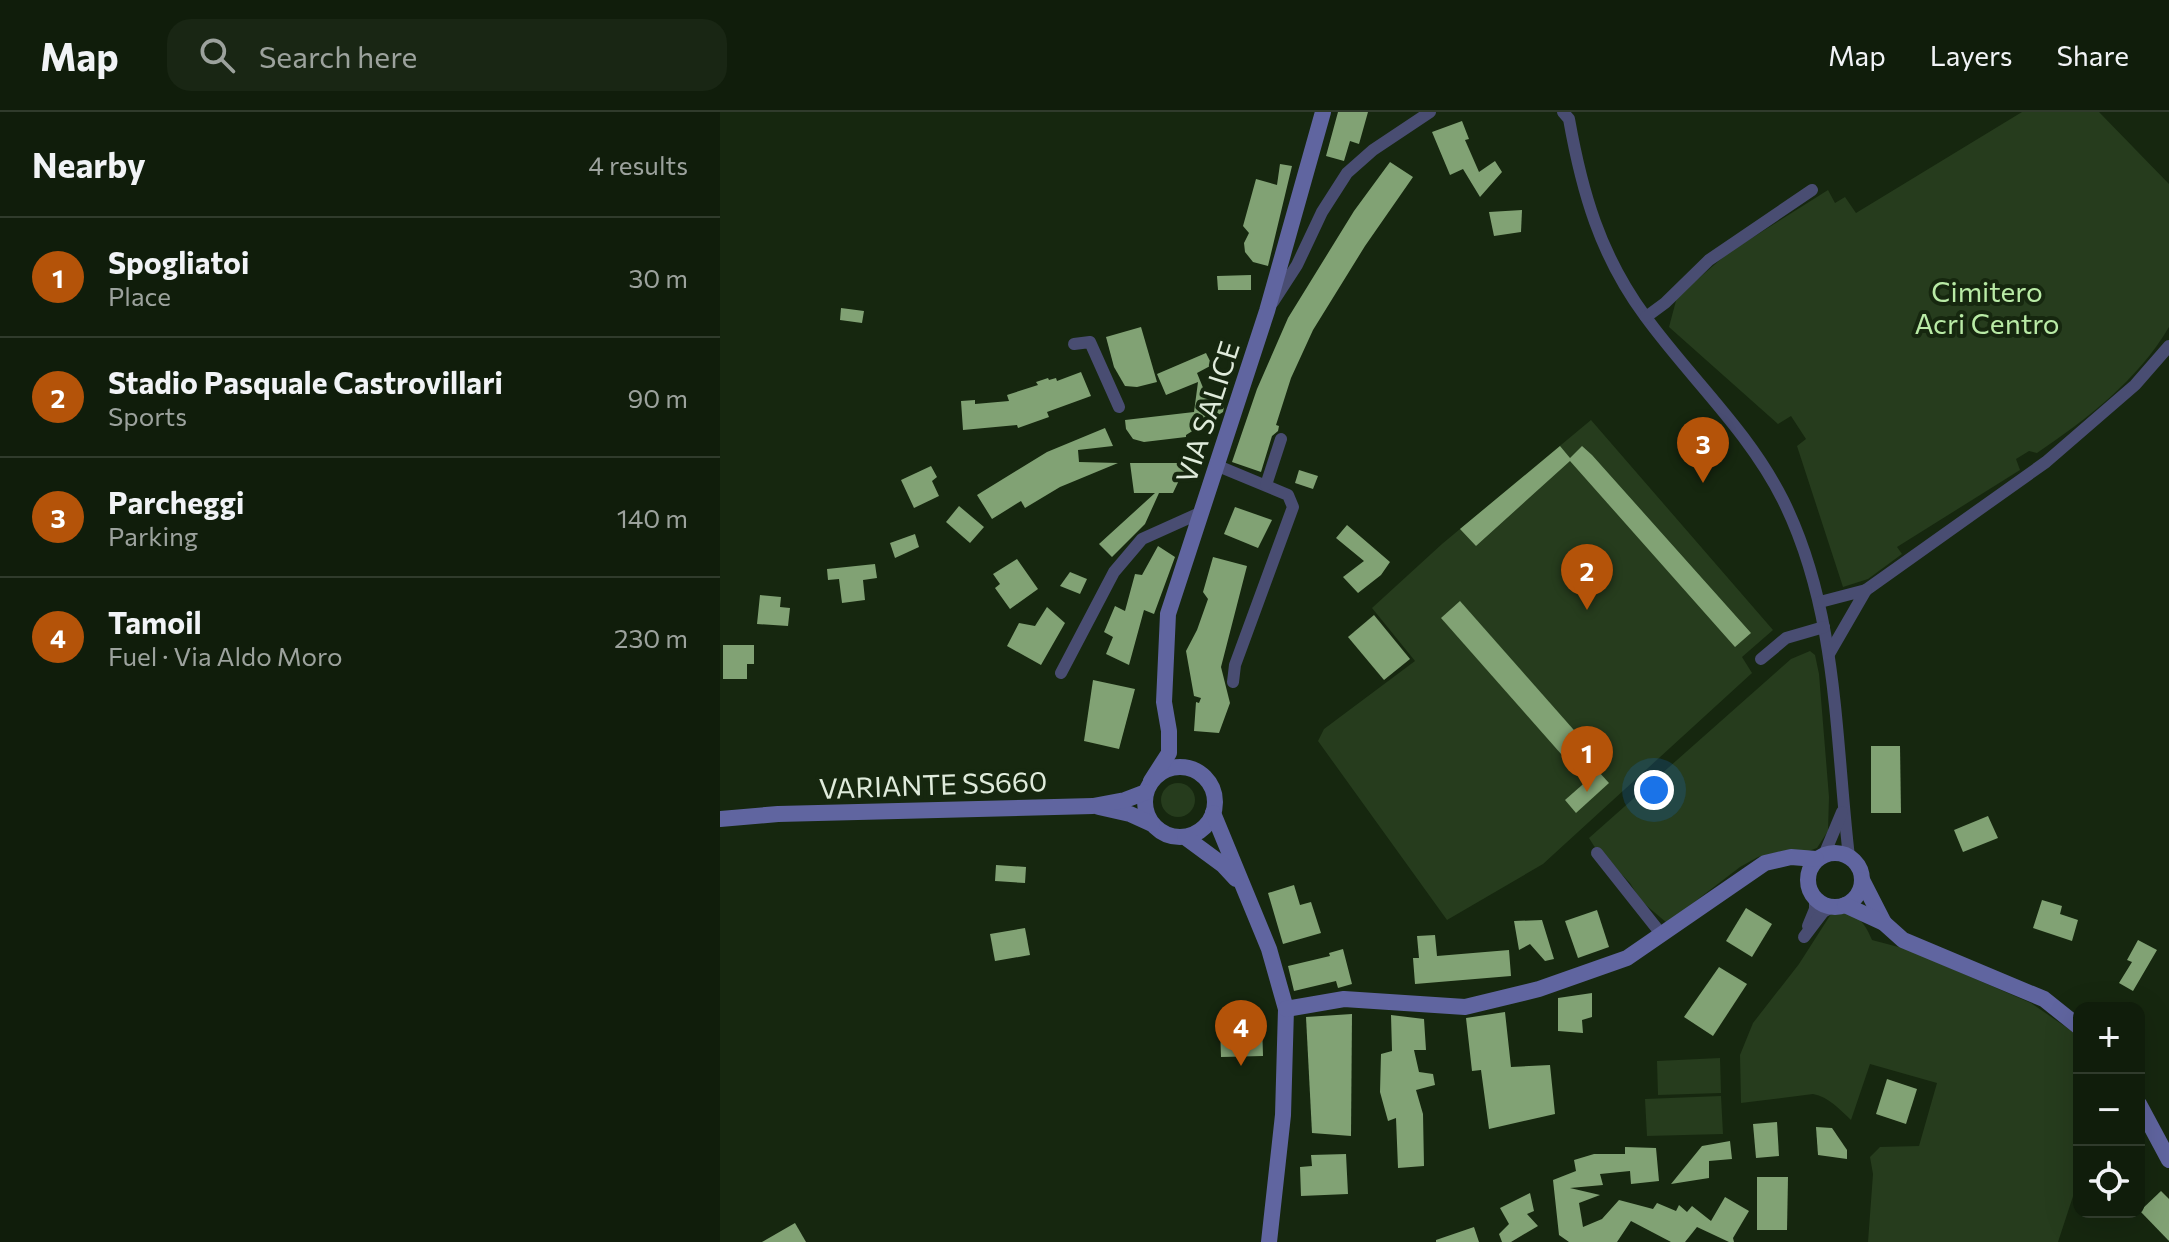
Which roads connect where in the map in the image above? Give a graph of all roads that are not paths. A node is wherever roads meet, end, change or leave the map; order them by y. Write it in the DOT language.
graph roads {
  1 [pos="1323,112"];
  2 [pos="1430,112"];
  3 [pos="1563,112"];
  4 [pos="1812,190"];
  5 [pos="1267,311"];
  6 [pos="1646,317"];
  7 [pos="1074,344"];
  8 [pos="2169,346"];
  9 [pos="1119,407"];
  10 [pos="1281,439"];
  11 [pos="1218,466"];
  12 [pos="1266,485"];
  13 [pos="1202,512"];
  14 [pos="1866,590"];
  15 [pos="1820,602"];
  16 [pos="1824,627"];
  17 [pos="1829,654"];
  18 [pos="1761,659"];
  19 [pos="1061,673"];
  20 [pos="1233,682"];
  21 [pos="1169,731"];
  22 [pos="1188,768"];
  23 [pos="1148,787"];
  24 [pos="1093,806"];
  25 [pos="1843,809"];
  26 [pos="1213,813"];
  27 [pos="720,819"];
  28 [pos="1152,824"];
  29 [pos="1185,837"];
  30 [pos="1597,853"];
  31 [pos="1849,857"];
  32 [pos="1816,863"];
  33 [pos="1862,880"];
  34 [pos="1245,889"];
  35 [pos="1815,898"];
  36 [pos="1838,906"];
  37 [pos="1884,923"];
  38 [pos="1662,935"];
  39 [pos="1286,1009"];
  40 [pos="2073,1022"];
  41 [pos="2145,1115"];
  42 [pos="2169,1160"];
  43 [pos="1269,1242"];
  1 -- 5 [label="main road, VIA SALICE"];
  2 -- 5 [label="street"];
  3 -- 6 [label="street"];
  4 -- 6 [label="street"];
  5 -- 11 [label="main road, VIA SALICE"];
  6 -- 15 [label="street"];
  7 -- 9 [label="street"];
  8 -- 14 [label="street"];
  10 -- 12 [label="street"];
  11 -- 12 [label="street"];
  11 -- 13 [label="main road, VIA SALICE"];
  12 -- 20 [label="street"];
  13 -- 19 [label="street"];
  13 -- 21 [label="main road, VIA SALICE"];
  14 -- 15 [label="street"];
  14 -- 17 [label="street"];
  15 -- 16 [label="street"];
  16 -- 17 [label="street"];
  16 -- 18 [label="street"];
  17 -- 25 [label="street"];
  21 -- 22 [label="main road"];
  21 -- 23 [label="main road"];
  22 -- 23 [label="main road"];
  22 -- 26 [label="main road"];
  23 -- 24 [label="main road, VARIANTE SS660"];
  23 -- 28 [label="main road"];
  24 -- 27 [label="main road, VARIANTE SS660"];
  24 -- 28 [label="main road"];
  25 -- 31 [label="street"];
  25 -- 32 [label="street"];
  26 -- 29 [label="main road"];
  26 -- 34 [label="main road"];
  28 -- 29 [label="main road"];
  29 -- 34 [label="main road"];
  30 -- 38 [label="street"];
  31 -- 32 [label="main road"];
  31 -- 33 [label="main road"];
  32 -- 35 [label="main road"];
  32 -- 38 [label="main road"];
  33 -- 36 [label="main road"];
  33 -- 37 [label="main road"];
  34 -- 39 [label="main road"];
  35 -- 36 [label="main road"];
  35 -- 36 [label="street"];
  36 -- 37 [label="main road"];
  37 -- 40 [label="main road"];
  38 -- 39 [label="main road"];
  39 -- 43 [label="main road"];
  41 -- 42 [label="main road"];
}
